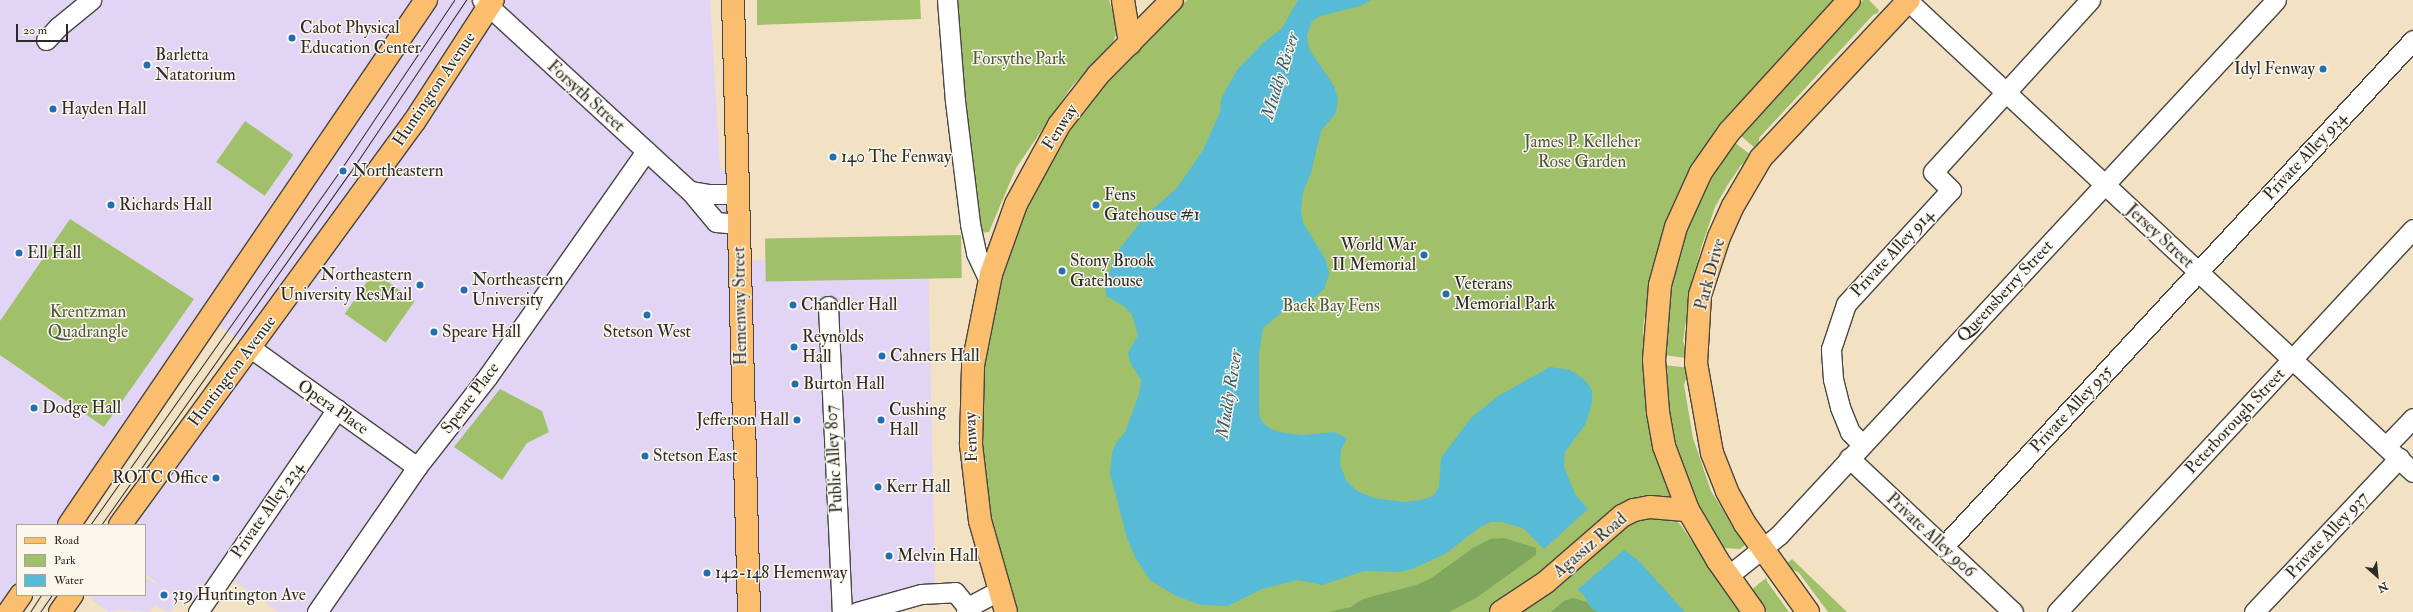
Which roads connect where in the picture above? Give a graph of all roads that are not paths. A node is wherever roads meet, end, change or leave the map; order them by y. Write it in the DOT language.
graph roads {
  1 [pos="91,0"];
  2 [pos="426,0"];
  3 [pos="733,0"];
  4 [pos="947,0"];
  5 [pos="1123,0"];
  6 [pos="1172,0"];
  7 [pos="1849,0"];
  8 [pos="1908,0"];
  9 [pos="2090,0"];
  10 [pos="2276,0"];
  11 [pos="488,2"];
  12 [pos="46,40"];
  13 [pos="2413,40"];
  14 [pos="1130,43"];
  15 [pos="2006,93"];
  16 [pos="646,151"];
  17 [pos="2104,184"];
  18 [pos="690,191"];
  19 [pos="738,194"];
  20 [pos="738,224"];
  21 [pos="2413,229"];
  22 [pos="2198,272"];
  23 [pos="989,281"];
  24 [pos="828,306"];
  25 [pos="248,346"];
  26 [pos="2291,360"];
  27 [pos="337,409"];
  28 [pos="2413,418"];
  29 [pos="1862,444"];
  30 [pos="2393,452"];
  31 [pos="1849,458"];
  32 [pos="417,467"];
  33 [pos="2413,472"];
  34 [pos="1688,510"];
  35 [pos="70,524"];
  36 [pos="121,524"];
  37 [pos="1944,546"];
  38 [pos="1762,550"];
  39 [pos="1728,576"];
  40 [pos="998,591"];
  41 [pos="20,596"];
  42 [pos="71,596"];
  43 [pos="967,610"];
  44 [pos="9,612"];
  45 [pos="60,612"];
  46 [pos="198,612"];
  47 [pos="317,612"];
  48 [pos="748,612"];
  49 [pos="842,612"];
  50 [pos="857,612"];
  51 [pos="1006,612"];
  52 [pos="1501,612"];
  53 [pos="1754,612"];
  54 [pos="1808,612"];
  55 [pos="2013,612"];
  56 [pos="2057,612"];
  57 [pos="2254,612"];
  1 -- 12 [label="street"];
  2 -- 35 [label="main road"];
  3 -- 19 [label="main road, Hemenway Street"];
  4 -- 23 [label="street"];
  5 -- 14 [label="main road"];
  6 -- 14 [label="main road, Fenway"];
  7 -- 34 [label="main road"];
  8 -- 15 [label="street, Jersey Street"];
  8 -- 38 [label="main road, Park Drive"];
  9 -- 15 [label="street"];
  10 -- 17 [label="street, Queensberry Street"];
  11 -- 16 [label="street, Forsyth Street"];
  11 -- 25 [label="main road, Huntington Avenue"];
  13 -- 22 [label="street, Private Alley 934"];
  14 -- 23 [label="main road, Fenway"];
  15 -- 17 [label="street, Jersey Street"];
  15 -- 29 [label="street, Private Alley 914"];
  16 -- 18 [label="street, Forsyth Street"];
  16 -- 32 [label="street, Speare Place"];
  17 -- 22 [label="street, Jersey Street"];
  17 -- 29 [label="street, Queensberry Street"];
  18 -- 19 [label="street"];
  18 -- 20 [label="street, Forsyth Street"];
  19 -- 20 [label="main road, Hemenway Street"];
  20 -- 48 [label="main road, Hemenway Street"];
  21 -- 26 [label="street, Peterborough Street"];
  22 -- 26 [label="street, Jersey Street"];
  22 -- 37 [label="street, Private Alley 935"];
  23 -- 40 [label="main road, Fenway"];
  24 -- 49 [label="street, Public Alley 807"];
  25 -- 27 [label="street, Opera Place"];
  25 -- 36 [label="main road, Huntington Avenue"];
  26 -- 30 [label="street, Jersey Street"];
  26 -- 56 [label="street, Peterborough Street"];
  27 -- 32 [label="street, Opera Place"];
  27 -- 46 [label="street, Private Alley 234"];
  28 -- 30 [label="street, Private Alley 937"];
  29 -- 31 [label="street, Queensberry Street"];
  30 -- 33 [label="street, Jersey Street"];
  30 -- 57 [label="street, Private Alley 937"];
  31 -- 37 [label="street, Private Alley 906"];
  31 -- 38 [label="street, Queensberry Street"];
  32 -- 47 [label="street, Speare Place"];
  34 -- 39 [label="main road"];
  34 -- 52 [label="main road, Agassiz Road"];
  37 -- 55 [label="street, Private Alley 906"];
  38 -- 39 [label="street, Queensberry Street"];
  38 -- 54 [label="main road, Park Drive"];
  39 -- 53 [label="main road"];
  40 -- 43 [label="street"];
  40 -- 51 [label="main road, Fenway"];
  41 -- 44 [label="main road"];
  42 -- 45 [label="main road"];
  43 -- 50 [label="street"];
}
